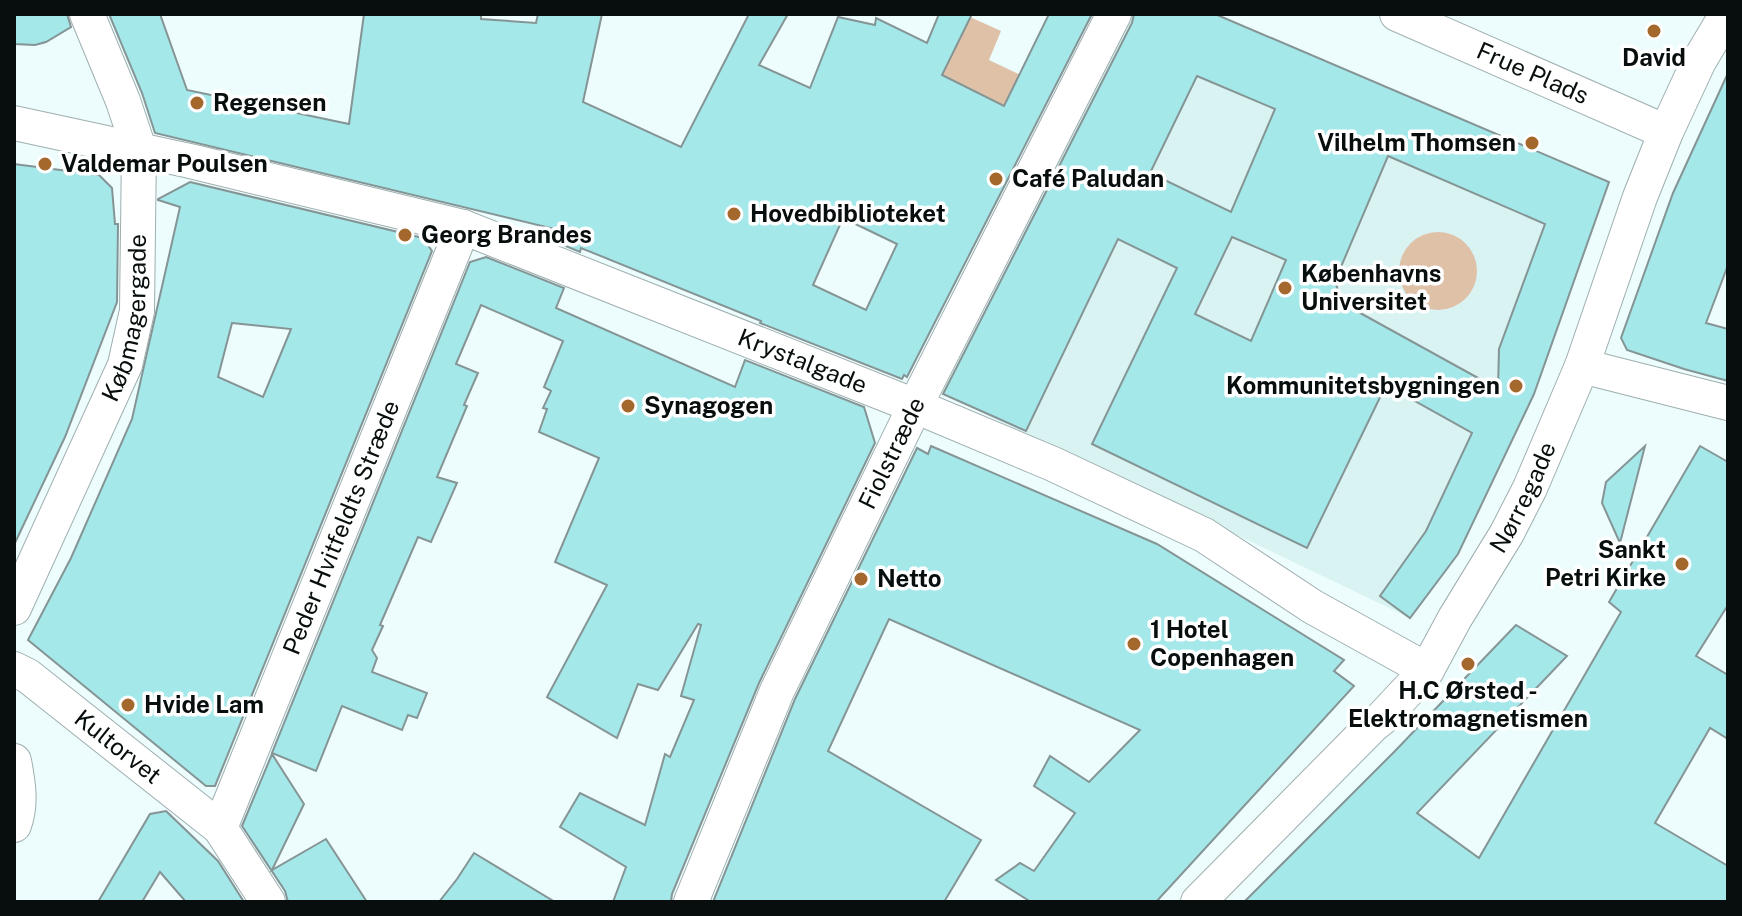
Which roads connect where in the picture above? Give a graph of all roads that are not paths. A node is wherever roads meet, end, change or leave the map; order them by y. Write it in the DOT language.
graph roads {
  1 [pos="87,14"];
  2 [pos="1114,14"];
  3 [pos="1397,14"];
  4 [pos="1727,14"];
  5 [pos="1718,48"];
  6 [pos="14,123"];
  7 [pos="1666,132"];
  8 [pos="139,149"];
  9 [pos="463,227"];
  10 [pos="1582,366"];
  11 [pos="1728,403"];
  12 [pos="915,406"];
  13 [pos="14,608"];
  14 [pos="14,669"];
  15 [pos="1427,670"];
  16 [pos="14,761"];
  17 [pos="14,825"];
  18 [pos="220,828"];
  19 [pos="268,902"];
  20 [pos="691,902"];
  21 [pos="1198,902"];
  1 -- 8 [label="street, Købmagergade"];
  2 -- 12 [label="street, Fiolstræde"];
  3 -- 7 [label="street, Frue Plads"];
  4 -- 5 [label="street, Nørregade"];
  5 -- 7 [label="street, Nørregade"];
  6 -- 8 [label="street, Krystalgade"];
  7 -- 10 [label="street, Nørregade"];
  8 -- 9 [label="street, Krystalgade"];
  8 -- 13 [label="street, Købmagergade"];
  9 -- 12 [label="street, Krystalgade"];
  9 -- 18 [label="street, Peder Hvitfeldts Stræde"];
  10 -- 11 [label="street"];
  10 -- 15 [label="street, Nørregade"];
  12 -- 15 [label="street, Krystalgade"];
  12 -- 20 [label="street, Fiolstræde"];
  14 -- 18 [label="street, Kultorvet"];
  15 -- 21 [label="street, Nørregade"];
  16 -- 17 [label="street"];
  18 -- 19 [label="street, Kultorvet"];
}
